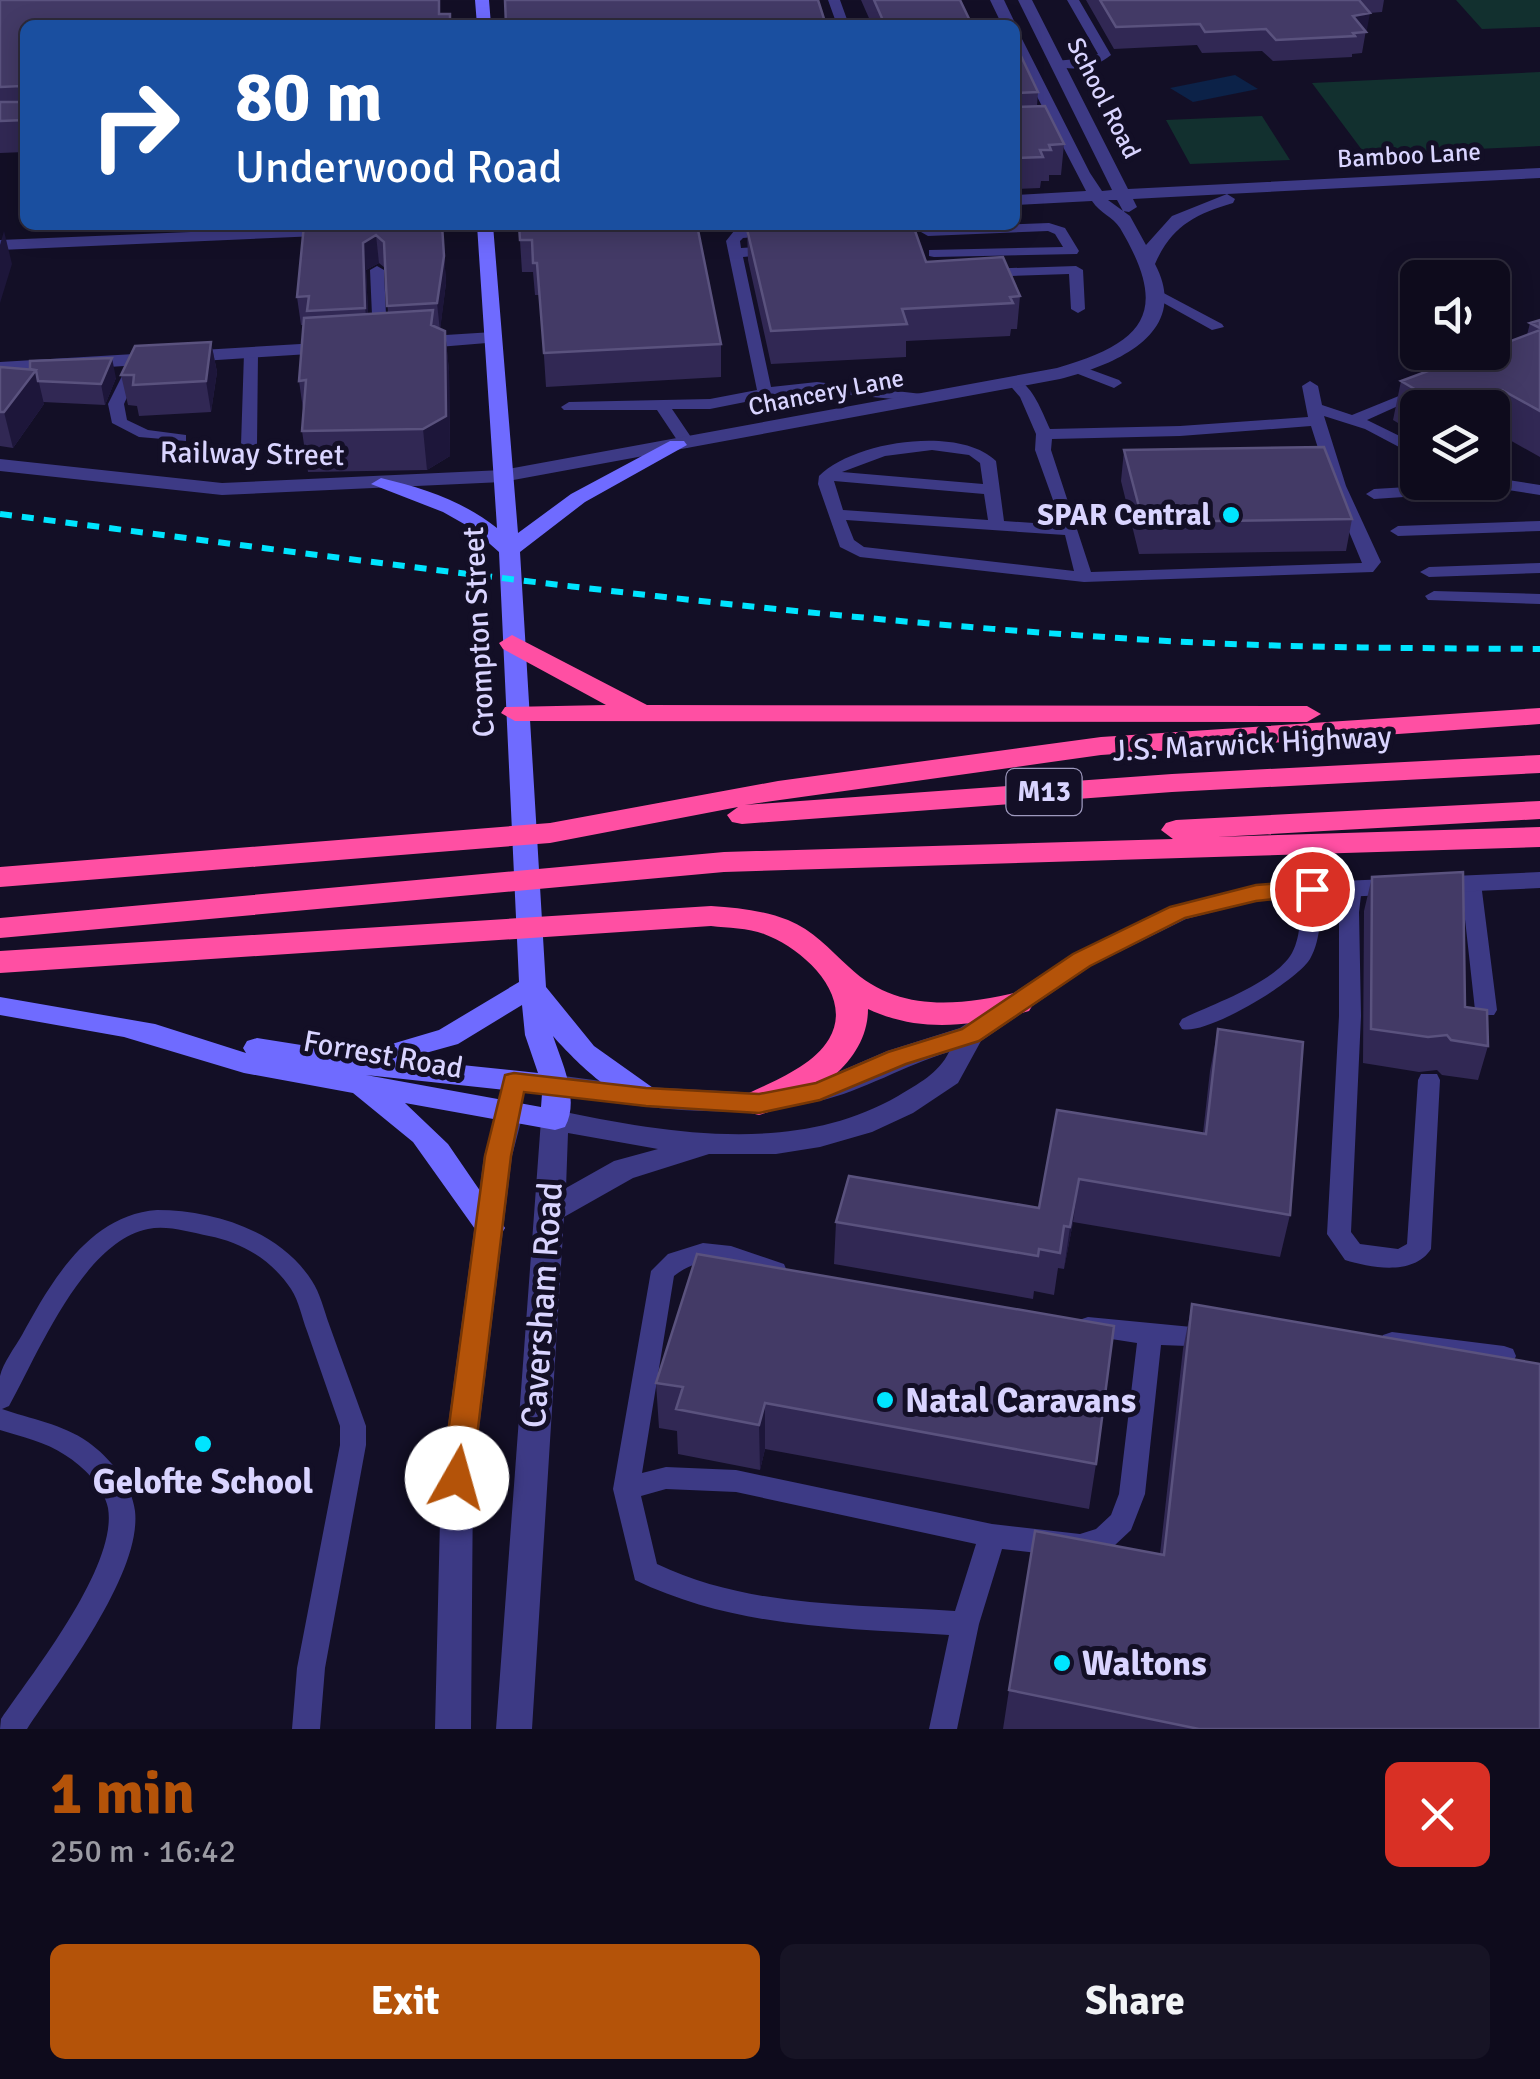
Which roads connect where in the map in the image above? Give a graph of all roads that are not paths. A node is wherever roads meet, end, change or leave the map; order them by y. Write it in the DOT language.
graph roads {
  1 [pos="1025,0"];
  2 [pos="1073,0"];
  3 [pos="1061,68"];
  4 [pos="1023,72"];
  5 [pos="1540,174"];
  6 [pos="1281,187"];
  7 [pos="1125,195"];
  8 [pos="1097,196"];
  9 [pos="1020,200"];
  10 [pos="1124,220"];
  11 [pos="1020,227"];
  12 [pos="483,230"];
  13 [pos="928,230"];
  14 [pos="348,231"];
  15 [pos="790,240"];
  16 [pos="0,245"];
  17 [pos="1072,251"];
  18 [pos="934,253"];
  19 [pos="1148,262"];
  20 [pos="938,269"];
  21 [pos="377,270"];
  22 [pos="1076,270"];
  23 [pos="968,274"];
  24 [pos="1156,293"];
  25 [pos="1078,309"];
  26 [pos="1218,327"];
  27 [pos="1148,328"];
  28 [pos="494,338"];
  29 [pos="380,345"];
  30 [pos="251,353"];
  31 [pos="137,360"];
  32 [pos="0,368"];
  33 [pos="1078,369"];
  34 [pos="1015,382"];
  35 [pos="1114,383"];
  36 [pos="1310,386"];
  37 [pos="1437,386"];
  38 [pos="765,393"];
  39 [pos="922,399"];
  40 [pos="661,405"];
  41 [pos="569,408"];
  42 [pos="1316,415"];
  43 [pos="1353,420"];
  44 [pos="1044,434"];
  45 [pos="180,438"];
  46 [pos="1400,443"];
  47 [pos="249,444"];
  48 [pos="682,444"];
  49 [pos="0,465"];
  50 [pos="503,476"];
  51 [pos="828,476"];
  52 [pos="381,484"];
  53 [pos="1510,485"];
  54 [pos="992,490"];
  55 [pos="1540,490"];
  56 [pos="1400,492"];
  57 [pos="1374,494"];
  58 [pos="836,514"];
  59 [pos="1540,526"];
  60 [pos="997,528"];
  61 [pos="1072,531"];
  62 [pos="1398,531"];
  63 [pos="509,556"];
  64 [pos="1540,568"];
  65 [pos="1508,569"];
  66 [pos="1429,572"];
  67 [pos="1084,577"];
  68 [pos="1434,596"];
  69 [pos="1532,598"];
  70 [pos="512,634"];
  71 [pos="516,713"];
  72 [pos="642,713"];
  73 [pos="1540,715"];
  74 [pos="1540,764"];
  75 [pos="1540,810"];
  76 [pos="550,834"];
  77 [pos="1540,837"];
  78 [pos="724,862"];
  79 [pos="0,877"];
  80 [pos="1540,880"];
  81 [pos="1471,882"];
  82 [pos="1352,887"];
  83 [pos="1312,889"];
  84 [pos="0,928"];
  85 [pos="0,962"];
  86 [pos="838,975"];
  87 [pos="532,986"];
  88 [pos="1018,1003"];
  89 [pos="0,1006"];
  90 [pos="1486,1010"];
  91 [pos="1190,1024"];
  92 [pos="539,1035"];
  93 [pos="970,1035"];
  94 [pos="344,1072"];
  95 [pos="1429,1080"];
  96 [pos="556,1084"];
  97 [pos="512,1096"];
  98 [pos="646,1097"];
  99 [pos="759,1103"];
  100 [pos="555,1120"];
  101 [pos="721,1143"];
  102 [pos="550,1211"];
  103 [pos="490,1228"];
  104 [pos="803,1281"];
  105 [pos="1062,1323"];
  106 [pos="1150,1335"];
  107 [pos="1244,1338"];
  108 [pos="1376,1341"];
  109 [pos="1504,1356"];
  110 [pos="0,1399"];
  111 [pos="0,1419"];
  112 [pos="626,1489"];
  113 [pos="992,1536"];
  114 [pos="965,1624"];
  115 [pos="11,1729"];
  116 [pos="306,1729"];
  117 [pos="453,1729"];
  118 [pos="514,1729"];
  119 [pos="943,1729"];
  1 -- 3 [label="street, School Road"];
  2 -- 3 [label="lane"];
  3 -- 4 [label="street"];
  3 -- 7 [label="street, School Road"];
  4 -- 8 [label="street, School Road"];
  5 -- 6 [label="street, Bamboo Lane"];
  6 -- 7 [label="street, Bamboo Lane"];
  6 -- 19 [label="street, Bamboo Lane"];
  7 -- 8 [label="street, Bamboo Lane"];
  7 -- 10 [label="street, School Road"];
  8 -- 9 [label="street, Bamboo Lane"];
  8 -- 10 [label="street, School Road"];
  10 -- 19 [label="street, School Road"];
  11 -- 17 [label="lane"];
  12 -- 28 [label="street, Crompton Street"];
  13 -- 18 [label="lane"];
  14 -- 16 [label="street"];
  15 -- 38 [label="lane"];
  17 -- 18 [label="lane"];
  17 -- 22 [label="lane"];
  18 -- 20 [label="lane"];
  19 -- 24 [label="street, School Road"];
  21 -- 29 [label="lane"];
  22 -- 23 [label="lane"];
  22 -- 25 [label="lane"];
  24 -- 26 [label="lane"];
  24 -- 27 [label="street, School Road"];
  27 -- 33 [label="street, Chancery Lane"];
  28 -- 29 [label="street"];
  28 -- 50 [label="street, Crompton Street"];
  29 -- 30 [label="street"];
  30 -- 31 [label="street"];
  30 -- 47 [label="lane"];
  31 -- 32 [label="street"];
  31 -- 45 [label="lane"];
  33 -- 34 [label="street, Chancery Lane"];
  33 -- 35 [label="lane"];
  34 -- 39 [label="street, Chancery Lane"];
  34 -- 44 [label="lane"];
  36 -- 42 [label="lane"];
  37 -- 43 [label="lane"];
  38 -- 39 [label="lane"];
  38 -- 40 [label="lane"];
  39 -- 48 [label="street, Chancery Lane"];
  40 -- 41 [label="lane"];
  40 -- 48 [label="lane"];
  42 -- 43 [label="lane"];
  42 -- 44 [label="lane"];
  42 -- 67 [label="lane"];
  43 -- 46 [label="lane"];
  44 -- 61 [label="lane"];
  48 -- 50 [label="street, Chancery Lane"];
  48 -- 63 [label="street"];
  49 -- 52 [label="street, Railway Street"];
  50 -- 52 [label="street, Railway Street"];
  50 -- 63 [label="street, Crompton Street"];
  51 -- 54 [label="lane"];
  51 -- 54 [label="lane"];
  51 -- 58 [label="lane"];
  52 -- 63 [label="street"];
  53 -- 55 [label="lane"];
  54 -- 60 [label="lane"];
  56 -- 57 [label="lane"];
  58 -- 60 [label="lane"];
  58 -- 67 [label="lane"];
  59 -- 62 [label="lane"];
  60 -- 61 [label="lane"];
  61 -- 67 [label="lane"];
  63 -- 70 [label="street, Crompton Street"];
  64 -- 65 [label="lane"];
  65 -- 66 [label="lane"];
  65 -- 69 [label="lane"];
  68 -- 69 [label="lane"];
  70 -- 71 [label="street, Crompton Street"];
  70 -- 72 [label="highway"];
  71 -- 72 [label="highway"];
  71 -- 87 [label="street, Crompton Street"];
  72 -- 73 [label="highway"];
  73 -- 76 [label="highway"];
  74 -- 76 [label="highway, J.S. Marwick Highway / M13"];
  75 -- 78 [label="highway, M13"];
  76 -- 79 [label="highway, M13"];
  77 -- 78 [label="highway"];
  78 -- 84 [label="highway, M13"];
  80 -- 81 [label="street"];
  81 -- 82 [label="street"];
  81 -- 90 [label="lane"];
  82 -- 83 [label="street"];
  82 -- 95 [label="lane"];
  83 -- 88 [label="street"];
  83 -- 91 [label="lane"];
  85 -- 86 [label="highway"];
  86 -- 88 [label="highway"];
  86 -- 99 [label="highway"];
  87 -- 92 [label="street, Crompton Street"];
  87 -- 94 [label="street"];
  87 -- 98 [label="street"];
  88 -- 93 [label="street"];
  89 -- 94 [label="street, Forrest Road"];
  92 -- 96 [label="street, Crompton Street"];
  92 -- 97 [label="street"];
  93 -- 99 [label="street"];
  93 -- 101 [label="street"];
  94 -- 97 [label="street, Forrest Road"];
  94 -- 103 [label="street"];
  96 -- 97 [label="street, Forrest Road"];
  96 -- 98 [label="street"];
  96 -- 100 [label="street, Crompton Street"];
  97 -- 100 [label="street, Forrest Road"];
  97 -- 103 [label="street, Caversham Road"];
  98 -- 99 [label="street"];
  100 -- 101 [label="street"];
  100 -- 102 [label="street, Caversham Road"];
  101 -- 102 [label="street"];
  102 -- 118 [label="street, Caversham Road"];
  103 -- 117 [label="street, Caversham Road"];
  104 -- 112 [label="lane"];
  105 -- 106 [label="lane"];
  106 -- 107 [label="lane"];
  106 -- 113 [label="lane"];
  108 -- 109 [label="lane"];
  110 -- 116 [label="lane"];
  111 -- 115 [label="lane"];
  112 -- 113 [label="lane"];
  112 -- 114 [label="lane"];
  113 -- 114 [label="lane"];
  114 -- 119 [label="lane"];
}
